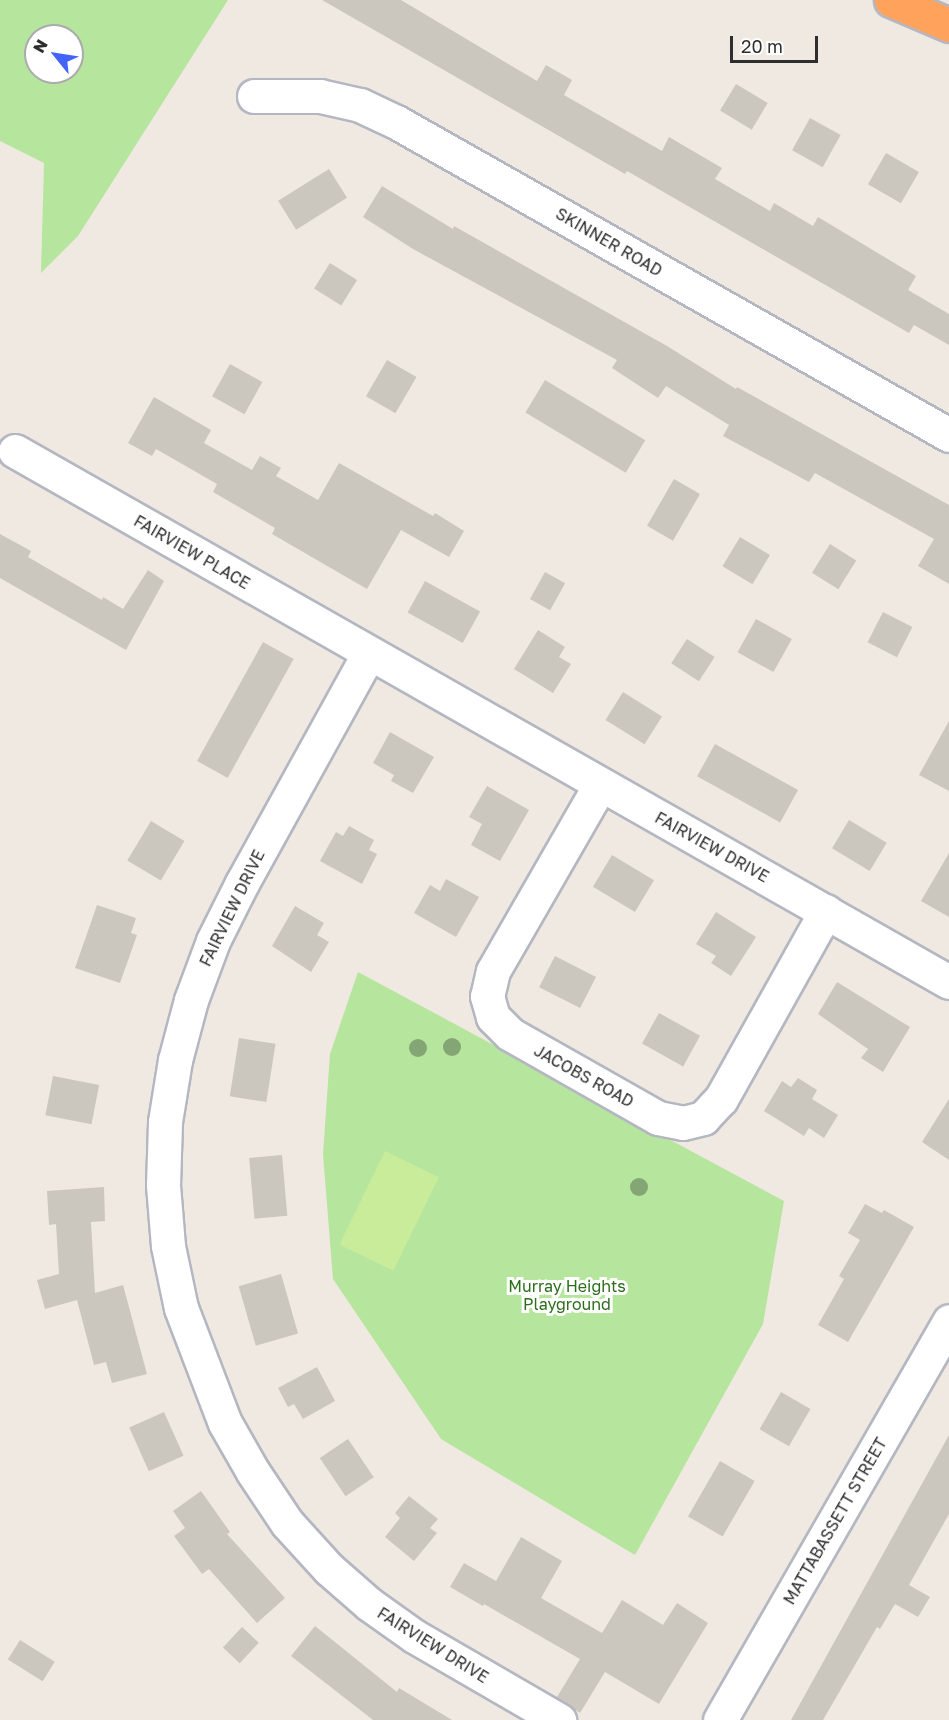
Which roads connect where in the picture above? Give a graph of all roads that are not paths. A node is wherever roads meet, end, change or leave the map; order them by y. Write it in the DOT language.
graph roads {
  1 [pos="891,0"];
  2 [pos="949,24"];
  3 [pos="254,96"];
  4 [pos="949,435"];
  5 [pos="15,451"];
  6 [pos="369,653"];
  7 [pos="600,785"];
  8 [pos="826,911"];
  9 [pos="949,982"];
  10 [pos="949,1321"];
  11 [pos="559,1720"];
  12 [pos="720,1720"];
  1 -- 2 [label="highway"];
  3 -- 4 [label="street, SKINNER ROAD"];
  5 -- 6 [label="street, FAIRVIEW PLACE"];
  6 -- 7 [label="street, FAIRVIEW DRIVE"];
  6 -- 11 [label="street, FAIRVIEW DRIVE"];
  7 -- 8 [label="street, FAIRVIEW DRIVE"];
  7 -- 8 [label="street, JACOBS ROAD"];
  8 -- 9 [label="street, FAIRVIEW DRIVE"];
  10 -- 12 [label="street, MATTABASSETT STREET"];
}
